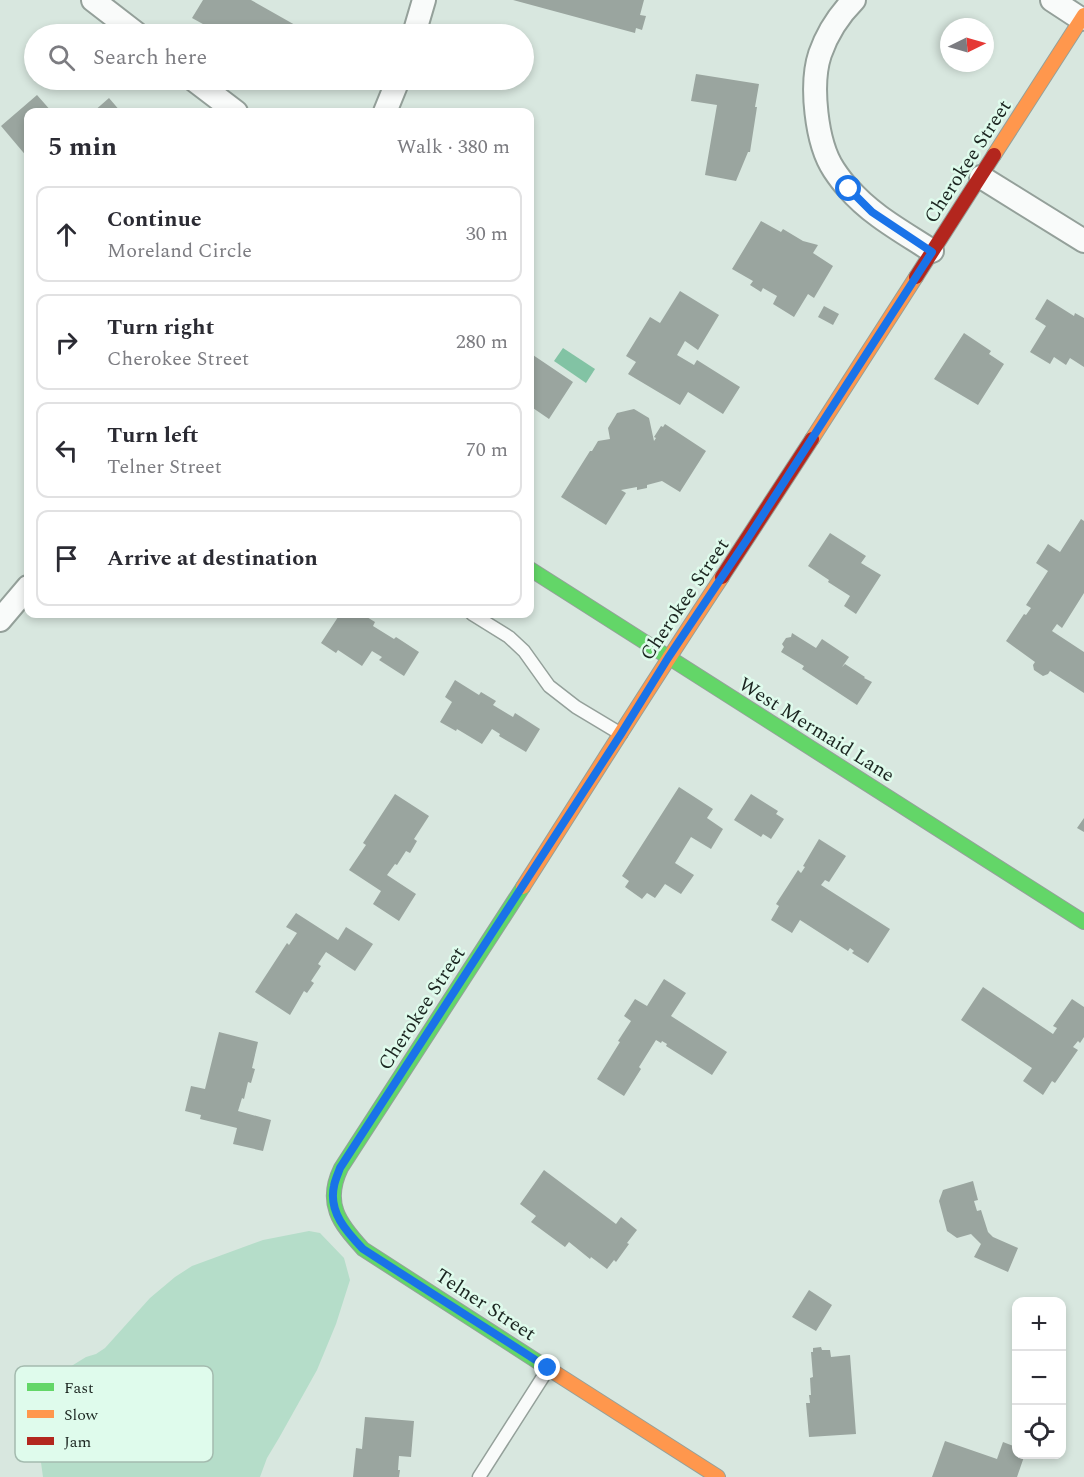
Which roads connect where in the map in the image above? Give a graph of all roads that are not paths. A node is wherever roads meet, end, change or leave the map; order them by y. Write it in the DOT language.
graph roads {
  1 [pos="93,0"];
  2 [pos="424,0"];
  3 [pos="854,0"];
  4 [pos="1052,0"];
  5 [pos="1083,17"];
  6 [pos="124,24"];
  7 [pos="417,24"];
  8 [pos="207,90"];
  9 [pos="394,90"];
  10 [pos="231,108"];
  11 [pos="387,108"];
  12 [pos="981,177"];
  13 [pos="1084,242"];
  14 [pos="932,252"];
  15 [pos="534,572"];
  16 [pos="24,591"];
  17 [pos="478,618"];
  18 [pos="0,620"];
  19 [pos="668,658"];
  20 [pos="621,734"];
  21 [pos="1084,922"];
  22 [pos="335,1211"];
  23 [pos="548,1368"];
  24 [pos="479,1477"];
  25 [pos="718,1477"];
  1 -- 6 [label="street"];
  2 -- 7 [label="street"];
  3 -- 14 [label="street"];
  4 -- 5 [label="street"];
  5 -- 12 [label="street, Cherokee Street"];
  8 -- 10 [label="street"];
  9 -- 11 [label="street"];
  12 -- 13 [label="street"];
  12 -- 14 [label="street, Cherokee Street"];
  14 -- 19 [label="street, Cherokee Street"];
  15 -- 19 [label="street, West Mermaid Lane"];
  16 -- 18 [label="street"];
  17 -- 20 [label="lane"];
  19 -- 20 [label="street, Cherokee Street"];
  19 -- 21 [label="street, West Mermaid Lane"];
  20 -- 22 [label="street, Cherokee Street"];
  22 -- 23 [label="street, Telner Street"];
  23 -- 24 [label="lane"];
  23 -- 25 [label="street, Telner Street"];
}
